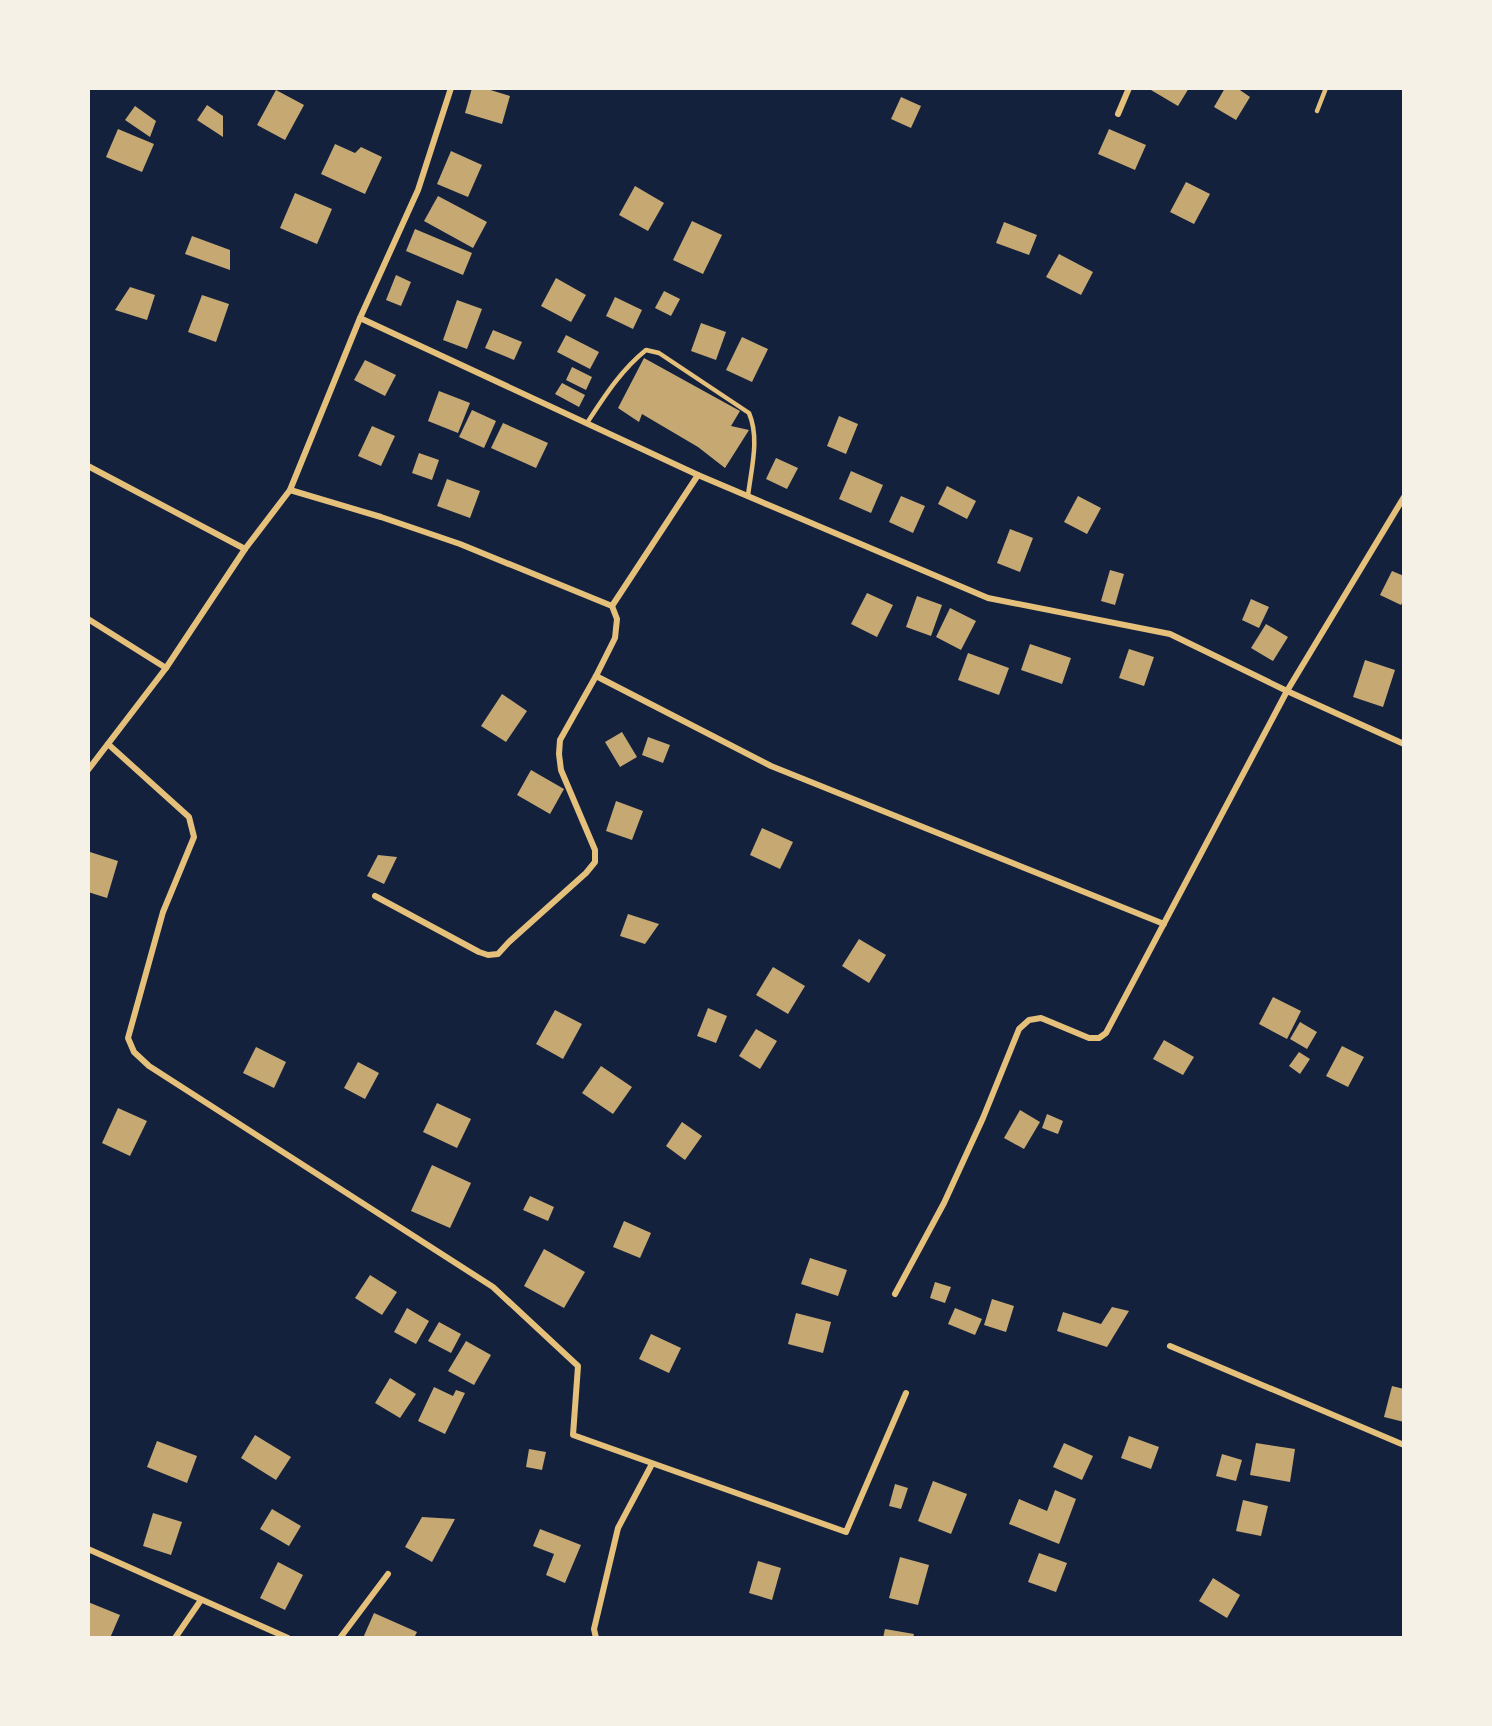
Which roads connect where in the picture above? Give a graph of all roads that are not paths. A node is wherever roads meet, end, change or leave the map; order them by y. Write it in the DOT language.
graph roads {
  1 [pos="451,88"];
  2 [pos="1129,88"];
  3 [pos="1326,88"];
  4 [pos="1317,111"];
  5 [pos="1118,114"];
  6 [pos="360,318"];
  7 [pos="586,423"];
  8 [pos="88,466"];
  9 [pos="698,475"];
  10 [pos="290,490"];
  11 [pos="748,496"];
  12 [pos="1404,496"];
  13 [pos="245,549"];
  14 [pos="612,606"];
  15 [pos="88,619"];
  16 [pos="166,668"];
  17 [pos="596,676"];
  18 [pos="1287,691"];
  19 [pos="108,744"];
  20 [pos="1404,744"];
  21 [pos="88,770"];
  22 [pos="375,896"];
  23 [pos="1164,924"];
  24 [pos="895,1294"];
  25 [pos="1170,1346"];
  26 [pos="906,1393"];
  27 [pos="1404,1445"];
  28 [pos="652,1464"];
  29 [pos="88,1549"];
  30 [pos="388,1574"];
  31 [pos="201,1600"];
  32 [pos="175,1638"];
  33 [pos="288,1638"];
  34 [pos="340,1638"];
  35 [pos="596,1638"];
  1 -- 6 [label="street"];
  2 -- 5 [label="street"];
  3 -- 4 [label="lane"];
  6 -- 7 [label="street"];
  6 -- 10 [label="street"];
  7 -- 9 [label="street"];
  7 -- 11 [label="lane"];
  8 -- 13 [label="street"];
  9 -- 11 [label="street"];
  9 -- 14 [label="street"];
  10 -- 13 [label="street"];
  10 -- 14 [label="street"];
  11 -- 18 [label="street"];
  12 -- 18 [label="street"];
  13 -- 16 [label="street"];
  14 -- 17 [label="street"];
  15 -- 16 [label="street"];
  16 -- 19 [label="street"];
  17 -- 22 [label="street"];
  17 -- 23 [label="street"];
  18 -- 20 [label="street"];
  18 -- 23 [label="street"];
  19 -- 21 [label="street"];
  19 -- 28 [label="street"];
  23 -- 24 [label="street"];
  25 -- 27 [label="street"];
  26 -- 28 [label="street"];
  28 -- 35 [label="street"];
  29 -- 31 [label="street"];
  30 -- 34 [label="street"];
  31 -- 32 [label="street"];
  31 -- 33 [label="street"];
}
